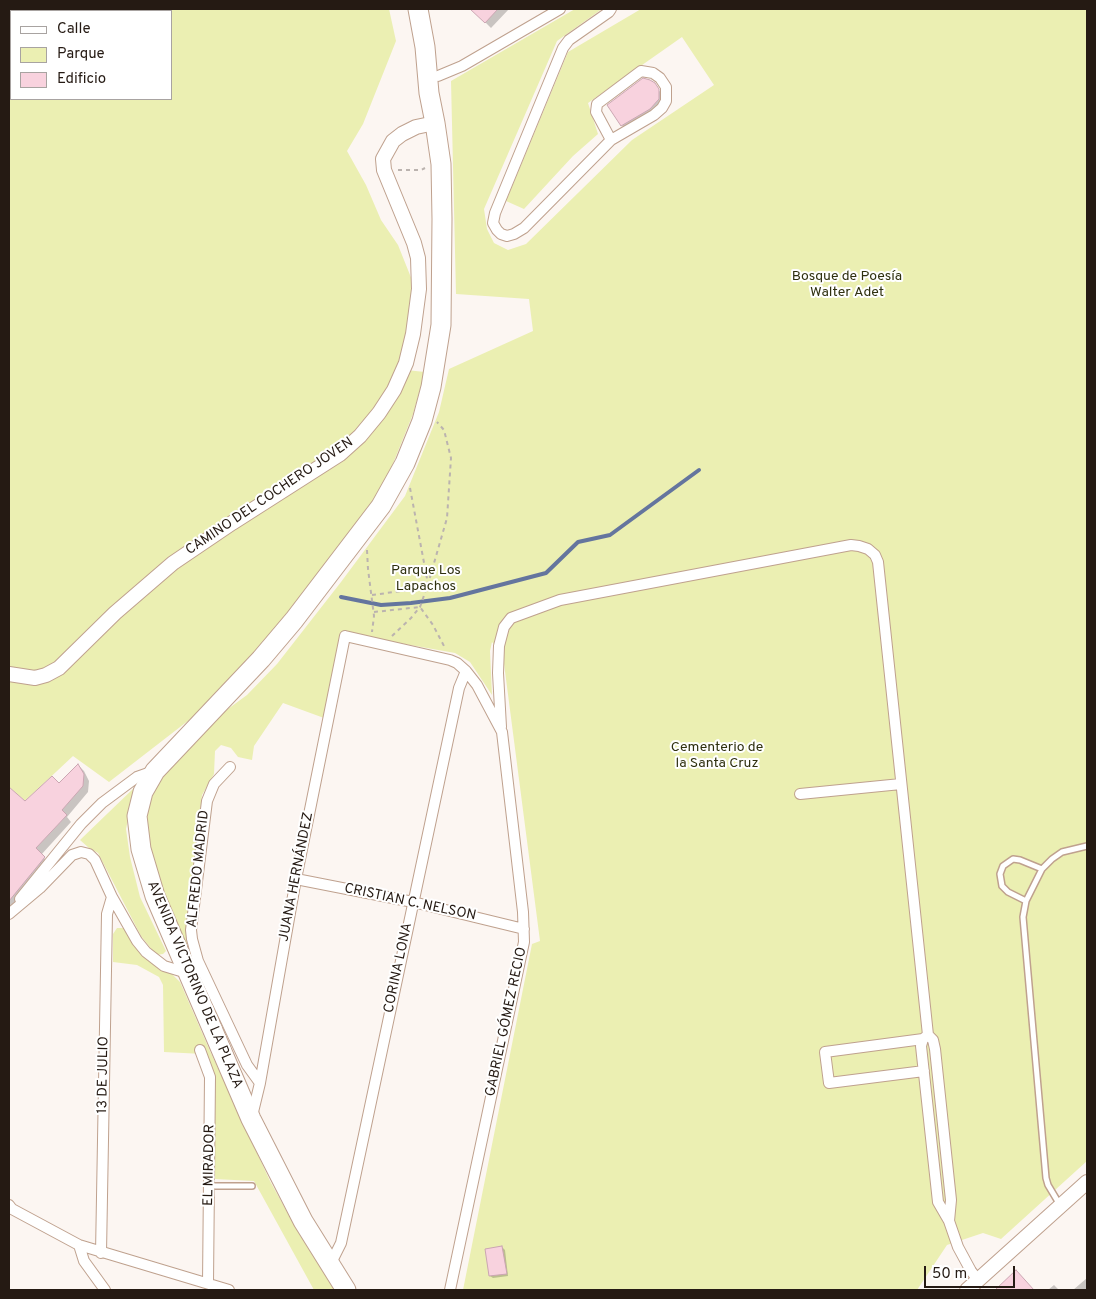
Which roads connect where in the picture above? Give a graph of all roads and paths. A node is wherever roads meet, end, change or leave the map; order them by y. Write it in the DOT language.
graph roads {
  1 [pos="418,9"];
  2 [pos="431,9"];
  3 [pos="560,9"];
  4 [pos="611,9"];
  5 [pos="438,76"];
  6 [pos="435,123"];
  7 [pos="611,140"];
  8 [pos="384,170"];
  9 [pos="421,170"];
  10 [pos="425,407"];
  11 [pos="405,463"];
  12 [pos="371,543"];
  13 [pos="428,584"];
  14 [pos="372,595"];
  15 [pos="420,607"];
  16 [pos="374,612"];
  17 [pos="371,642"];
  18 [pos="383,644"];
  19 [pos="450,660"];
  20 [pos="466,671"];
  21 [pos="9,674"];
  22 [pos="502,732"];
  23 [pos="230,767"];
  24 [pos="155,770"];
  25 [pos="901,784"];
  26 [pos="800,794"];
  27 [pos="1087,846"];
  28 [pos="1042,869"];
  29 [pos="296,879"];
  30 [pos="112,897"];
  31 [pos="1026,901"];
  32 [pos="413,902"];
  33 [pos="9,914"];
  34 [pos="524,929"];
  35 [pos="188,973"];
  36 [pos="926,1037"];
  37 [pos="200,1050"];
  38 [pos="924,1071"];
  39 [pos="260,1083"];
  40 [pos="251,1118"];
  41 [pos="1087,1182"];
  42 [pos="210,1186"];
  43 [pos="252,1186"];
  44 [pos="9,1206"];
  45 [pos="1061,1207"];
  46 [pos="949,1221"];
  47 [pos="79,1245"];
  48 [pos="101,1253"];
  49 [pos="329,1263"];
  50 [pos="978,1280"];
  51 [pos="208,1283"];
  52 [pos="105,1290"];
  53 [pos="229,1290"];
  54 [pos="346,1290"];
  55 [pos="450,1290"];
  56 [pos="967,1290"];
  1 -- 6 [label="highway"];
  2 -- 5 [label="highway"];
  3 -- 5 [label="street"];
  4 -- 7 [label="street"];
  5 -- 6 [label="highway"];
  6 -- 8 [label="street"];
  6 -- 10 [label="highway, AVENIDA VICTORINO DE LA PLAZA"];
  7 -- 7 [label="street"];
  8 -- 9 [label="path"];
  8 -- 21 [label="street, CAMINO DEL COCHERO JOVEN"];
  10 -- 11 [label="highway, AVENIDA VICTORINO DE LA PLAZA"];
  10 -- 13 [label="path"];
  11 -- 13 [label="path"];
  11 -- 24 [label="highway, AVENIDA VICTORINO DE LA PLAZA"];
  12 -- 14 [label="path"];
  13 -- 14 [label="path"];
  13 -- 15 [label="path"];
  14 -- 16 [label="path"];
  15 -- 16 [label="path"];
  15 -- 18 [label="path"];
  15 -- 19 [label="path"];
  16 -- 17 [label="path"];
  17 -- 18 [label="street"];
  17 -- 29 [label="street, JUANA HERNÁNDEZ"];
  18 -- 19 [label="street"];
  19 -- 20 [label="street"];
  20 -- 22 [label="street, GABRIEL GÓMEZ RECIO"];
  20 -- 32 [label="street, CORINA LONA"];
  22 -- 25 [label="street"];
  22 -- 34 [label="street, GABRIEL GÓMEZ RECIO"];
  23 -- 39 [label="street, ALFREDO MADRID"];
  24 -- 33 [label="street"];
  24 -- 35 [label="highway, AVENIDA VICTORINO DE LA PLAZA"];
  25 -- 26 [label="street"];
  25 -- 36 [label="street"];
  27 -- 28 [label="lane"];
  28 -- 31 [label="lane"];
  28 -- 31 [label="lane"];
  29 -- 32 [label="street, CRISTIAN C. NELSON"];
  29 -- 39 [label="street, JUANA HERNÁNDEZ"];
  30 -- 33 [label="street"];
  30 -- 35 [label="street"];
  30 -- 48 [label="street, 13 DE JULIO"];
  31 -- 45 [label="lane"];
  32 -- 34 [label="street, CRISTIAN C. NELSON"];
  32 -- 49 [label="street, CORINA LONA"];
  34 -- 55 [label="street, GABRIEL GÓMEZ RECIO"];
  35 -- 40 [label="highway, AVENIDA VICTORINO DE LA PLAZA"];
  36 -- 38 [label="street"];
  36 -- 38 [label="street"];
  36 -- 46 [label="street"];
  37 -- 42 [label="street, EL MIRADOR"];
  38 -- 46 [label="street"];
  39 -- 40 [label="street, JUANA HERNÁNDEZ"];
  40 -- 49 [label="highway, AVENIDA VICTORINO DE LA PLAZA"];
  41 -- 45 [label="street"];
  42 -- 43 [label="lane"];
  42 -- 51 [label="street, EL MIRADOR"];
  44 -- 47 [label="street"];
  45 -- 50 [label="street"];
  46 -- 50 [label="street"];
  47 -- 48 [label="street"];
  47 -- 52 [label="street"];
  48 -- 51 [label="street"];
  49 -- 54 [label="highway, AVENIDA VICTORINO DE LA PLAZA"];
  50 -- 56 [label="street"];
  51 -- 53 [label="street"];
}
